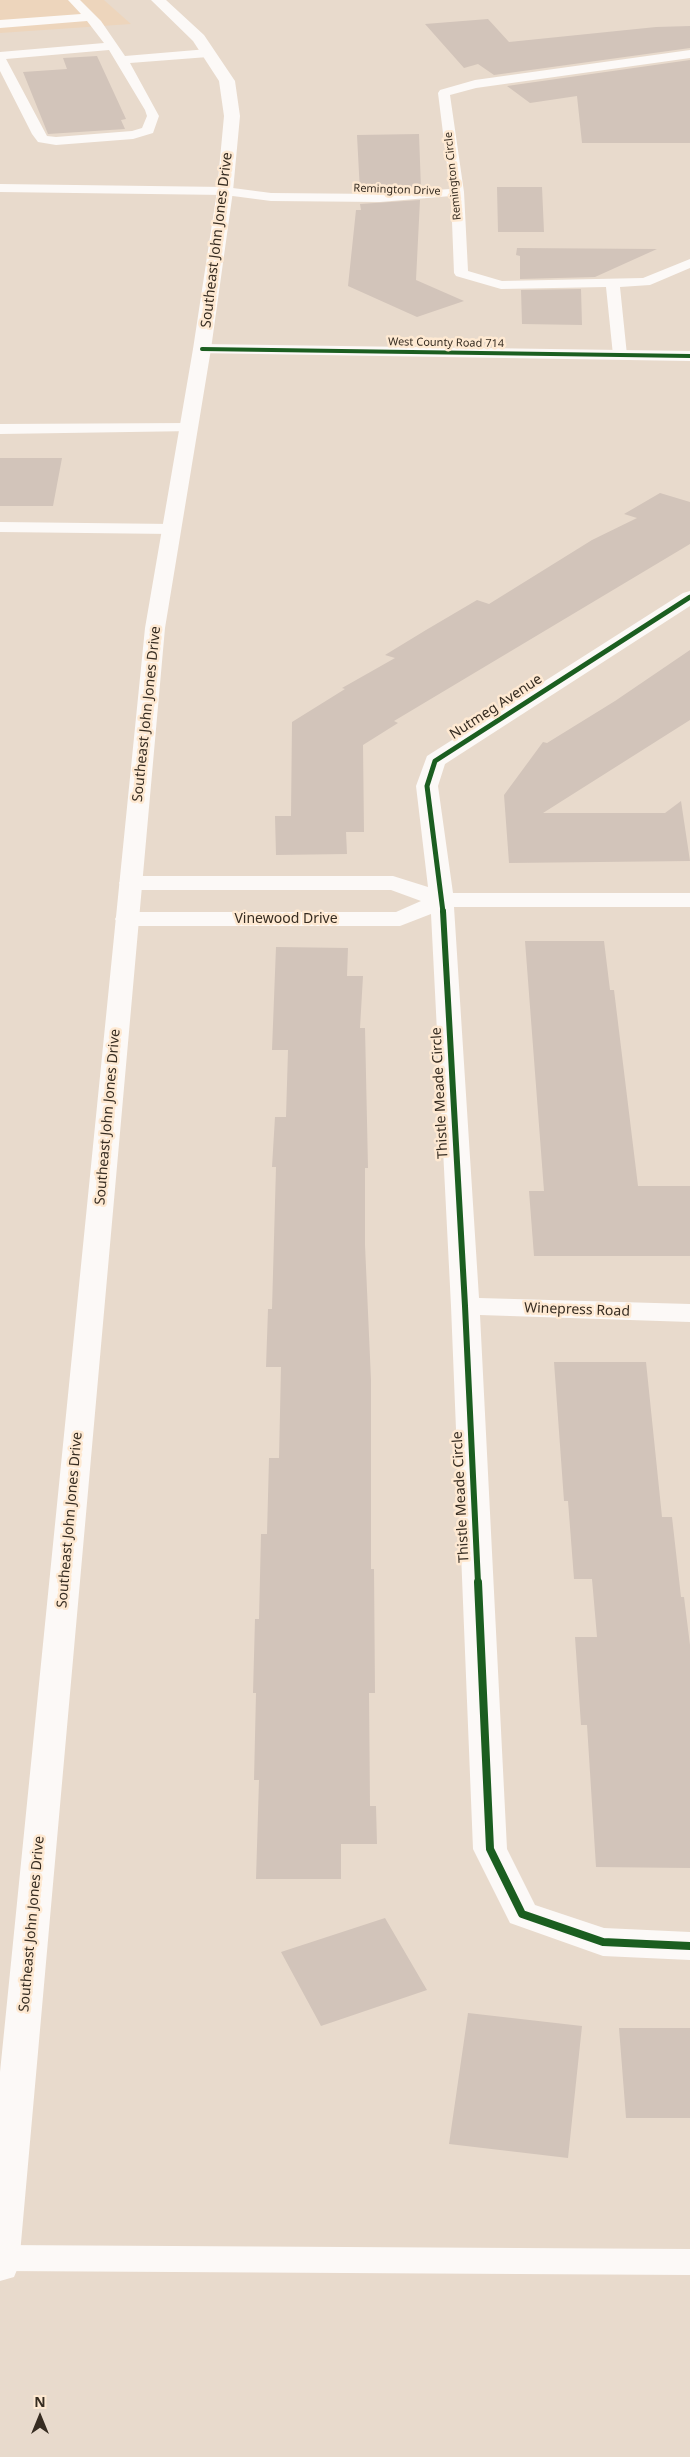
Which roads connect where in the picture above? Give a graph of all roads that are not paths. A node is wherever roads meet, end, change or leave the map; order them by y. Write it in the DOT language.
graph roads {
  1 [pos="74,0"];
  2 [pos="158,0"];
  3 [pos="90,17"];
  4 [pos="0,24"];
  5 [pos="113,46"];
  6 [pos="208,53"];
  7 [pos="690,54"];
  8 [pos="0,57"];
  9 [pos="122,60"];
  10 [pos="0,188"];
  11 [pos="226,192"];
  12 [pos="457,192"];
  13 [pos="690,263"];
  14 [pos="613,284"];
  15 [pos="202,349"];
  16 [pos="620,355"];
  17 [pos="690,356"];
  18 [pos="189,428"];
  19 [pos="0,429"];
  20 [pos="0,527"];
  21 [pos="172,529"];
  22 [pos="690,597"];
  23 [pos="130,883"];
  24 [pos="442,900"];
  25 [pos="690,900"];
  26 [pos="127,919"];
  27 [pos="465,1306"];
  28 [pos="690,1313"];
  29 [pos="690,1946"];
  30 [pos="1,2258"];
  31 [pos="690,2262"];
  32 [pos="0,2265"];
  1 -- 3 [label="lane"];
  2 -- 6 [label="main road, Southeast John Jones Drive"];
  3 -- 4 [label="lane"];
  3 -- 5 [label="lane"];
  5 -- 8 [label="lane"];
  5 -- 9 [label="lane"];
  6 -- 9 [label="lane"];
  6 -- 11 [label="main road, Southeast John Jones Drive"];
  7 -- 12 [label="lane, Remington Circle"];
  8 -- 9 [label="lane"];
  10 -- 11 [label="lane, Remington Drive"];
  11 -- 12 [label="lane, Remington Drive"];
  11 -- 15 [label="main road, Southeast John Jones Drive"];
  12 -- 14 [label="lane, Remington Circle"];
  13 -- 14 [label="lane, Remington Circle"];
  14 -- 16 [label="lane"];
  15 -- 16 [label="main road, West County Road 714"];
  15 -- 18 [label="main road, Southeast John Jones Drive"];
  16 -- 17 [label="main road, West County Road 714"];
  18 -- 19 [label="lane"];
  18 -- 21 [label="main road, Southeast John Jones Drive"];
  20 -- 21 [label="lane"];
  21 -- 23 [label="main road, Southeast John Jones Drive"];
  22 -- 24 [label="main road, Nutmeg Avenue"];
  23 -- 24 [label="main road, Vinewood Drive"];
  23 -- 26 [label="main road, Southeast John Jones Drive"];
  24 -- 25 [label="main road, Vinewood Drive"];
  24 -- 26 [label="main road, Vinewood Drive"];
  24 -- 27 [label="main road, Thistle Meade Circle"];
  26 -- 30 [label="main road, Southeast John Jones Drive"];
  27 -- 28 [label="main road, Winepress Road"];
  27 -- 29 [label="main road, Thistle Meade Circle"];
  30 -- 31 [label="lane"];
  30 -- 32 [label="main road, Southeast John Jones Drive"];
}
